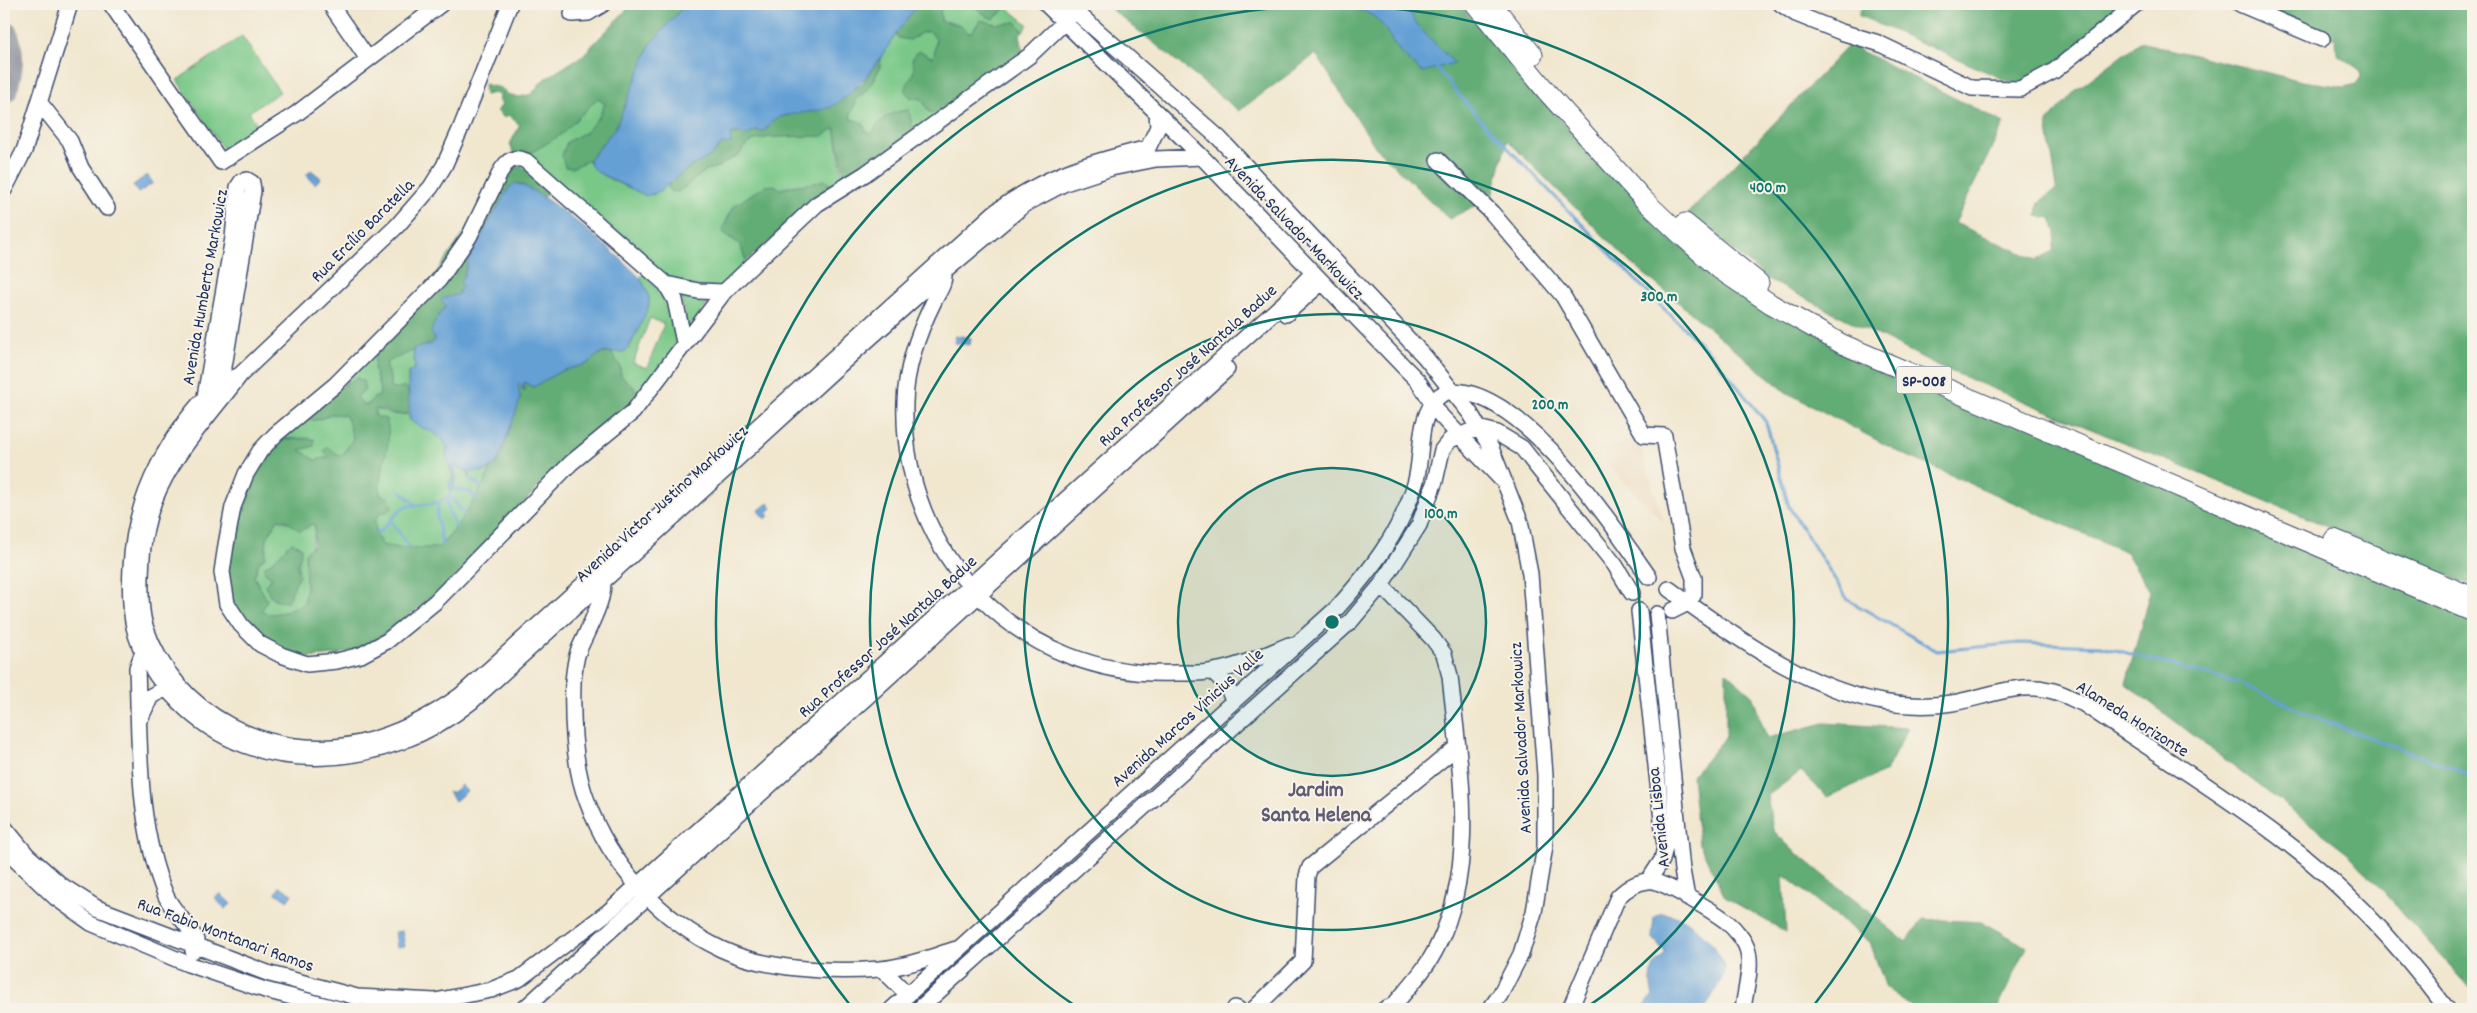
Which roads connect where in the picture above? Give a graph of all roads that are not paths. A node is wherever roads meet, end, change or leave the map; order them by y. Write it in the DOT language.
graph roads {
  1 [pos="70,4"];
  2 [pos="110,4"];
  3 [pos="330,4"];
  4 [pos="442,4"];
  5 [pos="510,4"];
  6 [pos="603,4"];
  7 [pos="1046,4"];
  8 [pos="1475,4"];
  9 [pos="1492,4"];
  10 [pos="1781,4"];
  11 [pos="2136,4"];
  12 [pos="2240,4"];
  13 [pos="1071,8"];
  14 [pos="572,14"];
  15 [pos="1063,22"];
  16 [pos="2322,39"];
  17 [pos="368,59"];
  18 [pos="39,102"];
  19 [pos="1157,113"];
  20 [pos="1152,154"];
  21 [pos="1202,157"];
  22 [pos="1438,160"];
  23 [pos="4,190"];
  24 [pos="107,208"];
  25 [pos="941,267"];
  26 [pos="1317,278"];
  27 [pos="666,284"];
  28 [pos="724,292"];
  29 [pos="1374,304"];
  30 [pos="1357,318"];
  31 [pos="684,342"];
  32 [pos="1406,369"];
  33 [pos="240,375"];
  34 [pos="220,385"];
  35 [pos="1453,390"];
  36 [pos="204,400"];
  37 [pos="220,403"];
  38 [pos="1433,403"];
  39 [pos="1425,419"];
  40 [pos="203,422"];
  41 [pos="1478,428"];
  42 [pos="1459,435"];
  43 [pos="1507,486"];
  44 [pos="599,576"];
  45 [pos="1649,577"];
  46 [pos="1381,585"];
  47 [pos="1669,589"];
  48 [pos="974,592"];
  49 [pos="1632,593"];
  50 [pos="2473,598"];
  51 [pos="1688,603"];
  52 [pos="1337,608"];
  53 [pos="1639,611"];
  54 [pos="1664,612"];
  55 [pos="1701,612"];
  56 [pos="2473,612"];
  57 [pos="1350,621"];
  58 [pos="1297,642"];
  59 [pos="148,649"];
  60 [pos="1213,672"];
  61 [pos="171,686"];
  62 [pos="1233,700"];
  63 [pos="139,728"];
  64 [pos="1651,734"];
  65 [pos="1668,734"];
  66 [pos="1457,747"];
  67 [pos="4,827"];
  68 [pos="4,849"];
  69 [pos="1649,880"];
  70 [pos="637,886"];
  71 [pos="648,898"];
  72 [pos="1687,898"];
  73 [pos="195,946"];
  74 [pos="960,948"];
  75 [pos="188,964"];
  76 [pos="882,969"];
  77 [pos="519,979"];
  78 [pos="908,994"];
  79 [pos="536,998"];
  80 [pos="467,1002"];
  81 [pos="339,1009"];
  82 [pos="524,1009"];
  83 [pos="892,1009"];
  84 [pos="919,1009"];
  85 [pos="1254,1009"];
  86 [pos="1385,1009"];
  87 [pos="1490,1009"];
  88 [pos="1570,1009"];
  89 [pos="1743,1009"];
  90 [pos="2447,1009"];
  1 -- 18 [label="street"];
  2 -- 17 [label="street"];
  3 -- 17 [label="street"];
  4 -- 17 [label="street"];
  5 -- 33 [label="street, Rua Ercílio Baratella"];
  6 -- 14 [label="street"];
  7 -- 15 [label="street, Avenida Salvador Markowicz"];
  8 -- 56 [label="main road, SP-008"];
  9 -- 50 [label="main road, SP-008"];
  10 -- 11 [label="street"];
  12 -- 16 [label="street"];
  13 -- 15 [label="street"];
  13 -- 29 [label="street, Avenida Salvador Markowicz"];
  15 -- 19 [label="street, Avenida Salvador Markowicz"];
  15 -- 28 [label="street"];
  18 -- 23 [label="street"];
  18 -- 24 [label="street"];
  19 -- 20 [label="street"];
  19 -- 21 [label="street, Avenida Salvador Markowicz"];
  20 -- 21 [label="street, Avenida Victor Justino Markowicz"];
  20 -- 25 [label="street, Avenida Victor Justino Markowicz"];
  21 -- 26 [label="street, Avenida Salvador Markowicz"];
  22 -- 51 [label="street"];
  25 -- 44 [label="street, Avenida Victor Justino Markowicz"];
  25 -- 48 [label="street"];
  26 -- 30 [label="street, Avenida Salvador Markowicz"];
  26 -- 48 [label="street, Rua Professor José Nantala Badue"];
  27 -- 28 [label="street"];
  27 -- 31 [label="street"];
  27 -- 31 [label="street"];
  28 -- 31 [label="street"];
  29 -- 30 [label="street"];
  29 -- 35 [label="street, Avenida Salvador Markowicz"];
  30 -- 32 [label="street, Avenida Salvador Markowicz"];
  32 -- 38 [label="street, Avenida Salvador Markowicz"];
  32 -- 39 [label="street"];
  33 -- 34 [label="street"];
  33 -- 37 [label="street"];
  34 -- 36 [label="street"];
  34 -- 36 [label="street, Avenida Humberto Markowicz"];
  34 -- 37 [label="street, Avenida Humberto Markowicz"];
  35 -- 38 [label="street"];
  35 -- 41 [label="street, Avenida Salvador Markowicz"];
  35 -- 45 [label="street"];
  36 -- 40 [label="street, Avenida Humberto Markowicz"];
  36 -- 59 [label="street"];
  37 -- 40 [label="street"];
  38 -- 39 [label="street, Avenida Marcos Vinicius Valle"];
  38 -- 42 [label="street, Avenida Salvador Markowicz"];
  39 -- 52 [label="street, Avenida Marcos Vinicius Valle"];
  40 -- 59 [label="street"];
  41 -- 42 [label="street"];
  41 -- 43 [label="street, Avenida Salvador Markowicz"];
  41 -- 49 [label="street"];
  42 -- 43 [label="street, Avenida Salvador Markowicz"];
  42 -- 46 [label="street"];
  43 -- 87 [label="street, Avenida Salvador Markowicz"];
  44 -- 61 [label="street, Avenida Victor Justino Markowicz"];
  44 -- 70 [label="street"];
  45 -- 47 [label="street"];
  45 -- 49 [label="street"];
  46 -- 57 [label="street"];
  46 -- 66 [label="street"];
  47 -- 51 [label="street, Alameda Horizonte"];
  47 -- 54 [label="street"];
  48 -- 60 [label="street"];
  48 -- 70 [label="street, Rua Professor José Nantala Badue"];
  48 -- 71 [label="street, Rua Professor José Nantala Badue"];
  49 -- 53 [label="street"];
  51 -- 54 [label="street"];
  51 -- 55 [label="street, Alameda Horizonte"];
  52 -- 57 [label="street"];
  52 -- 58 [label="street, Avenida Marcos Vinicius Valle"];
  53 -- 54 [label="street"];
  53 -- 64 [label="street, Avenida Lisboa"];
  54 -- 55 [label="street"];
  54 -- 65 [label="street, Avenida Lisboa"];
  55 -- 90 [label="street, Alameda Horizonte"];
  57 -- 84 [label="street"];
  58 -- 60 [label="street"];
  58 -- 62 [label="street, Avenida Marcos Vinicius Valle"];
  59 -- 61 [label="street, Avenida Victor Justino Markowicz"];
  59 -- 63 [label="street"];
  60 -- 62 [label="street"];
  61 -- 63 [label="street"];
  62 -- 74 [label="street, Avenida Marcos Vinicius Valle"];
  63 -- 73 [label="street"];
  64 -- 65 [label="street"];
  64 -- 69 [label="street, Avenida Lisboa"];
  65 -- 72 [label="street, Avenida Lisboa"];
  66 -- 85 [label="street"];
  66 -- 86 [label="street"];
  67 -- 73 [label="street, Rua Fabio Montanari Ramos"];
  68 -- 75 [label="street, Rua Fabio Montanari Ramos"];
  69 -- 72 [label="street"];
  69 -- 88 [label="street"];
  70 -- 71 [label="street"];
  70 -- 77 [label="street, Rua Professor José Nantala Badue"];
  71 -- 76 [label="street"];
  71 -- 79 [label="street, Rua Professor José Nantala Badue"];
  72 -- 89 [label="street"];
  73 -- 75 [label="street"];
  73 -- 80 [label="street, Rua Fabio Montanari Ramos"];
  74 -- 76 [label="street"];
  74 -- 78 [label="street, Avenida Marcos Vinicius Valle"];
  75 -- 81 [label="street, Rua Fabio Montanari Ramos"];
  76 -- 78 [label="street"];
  77 -- 79 [label="street"];
  77 -- 80 [label="street, Rua Professor José Nantala Badue"];
  78 -- 83 [label="street, Avenida Marcos Vinicius Valle"];
  79 -- 82 [label="street, Rua Professor José Nantala Badue"];
}
